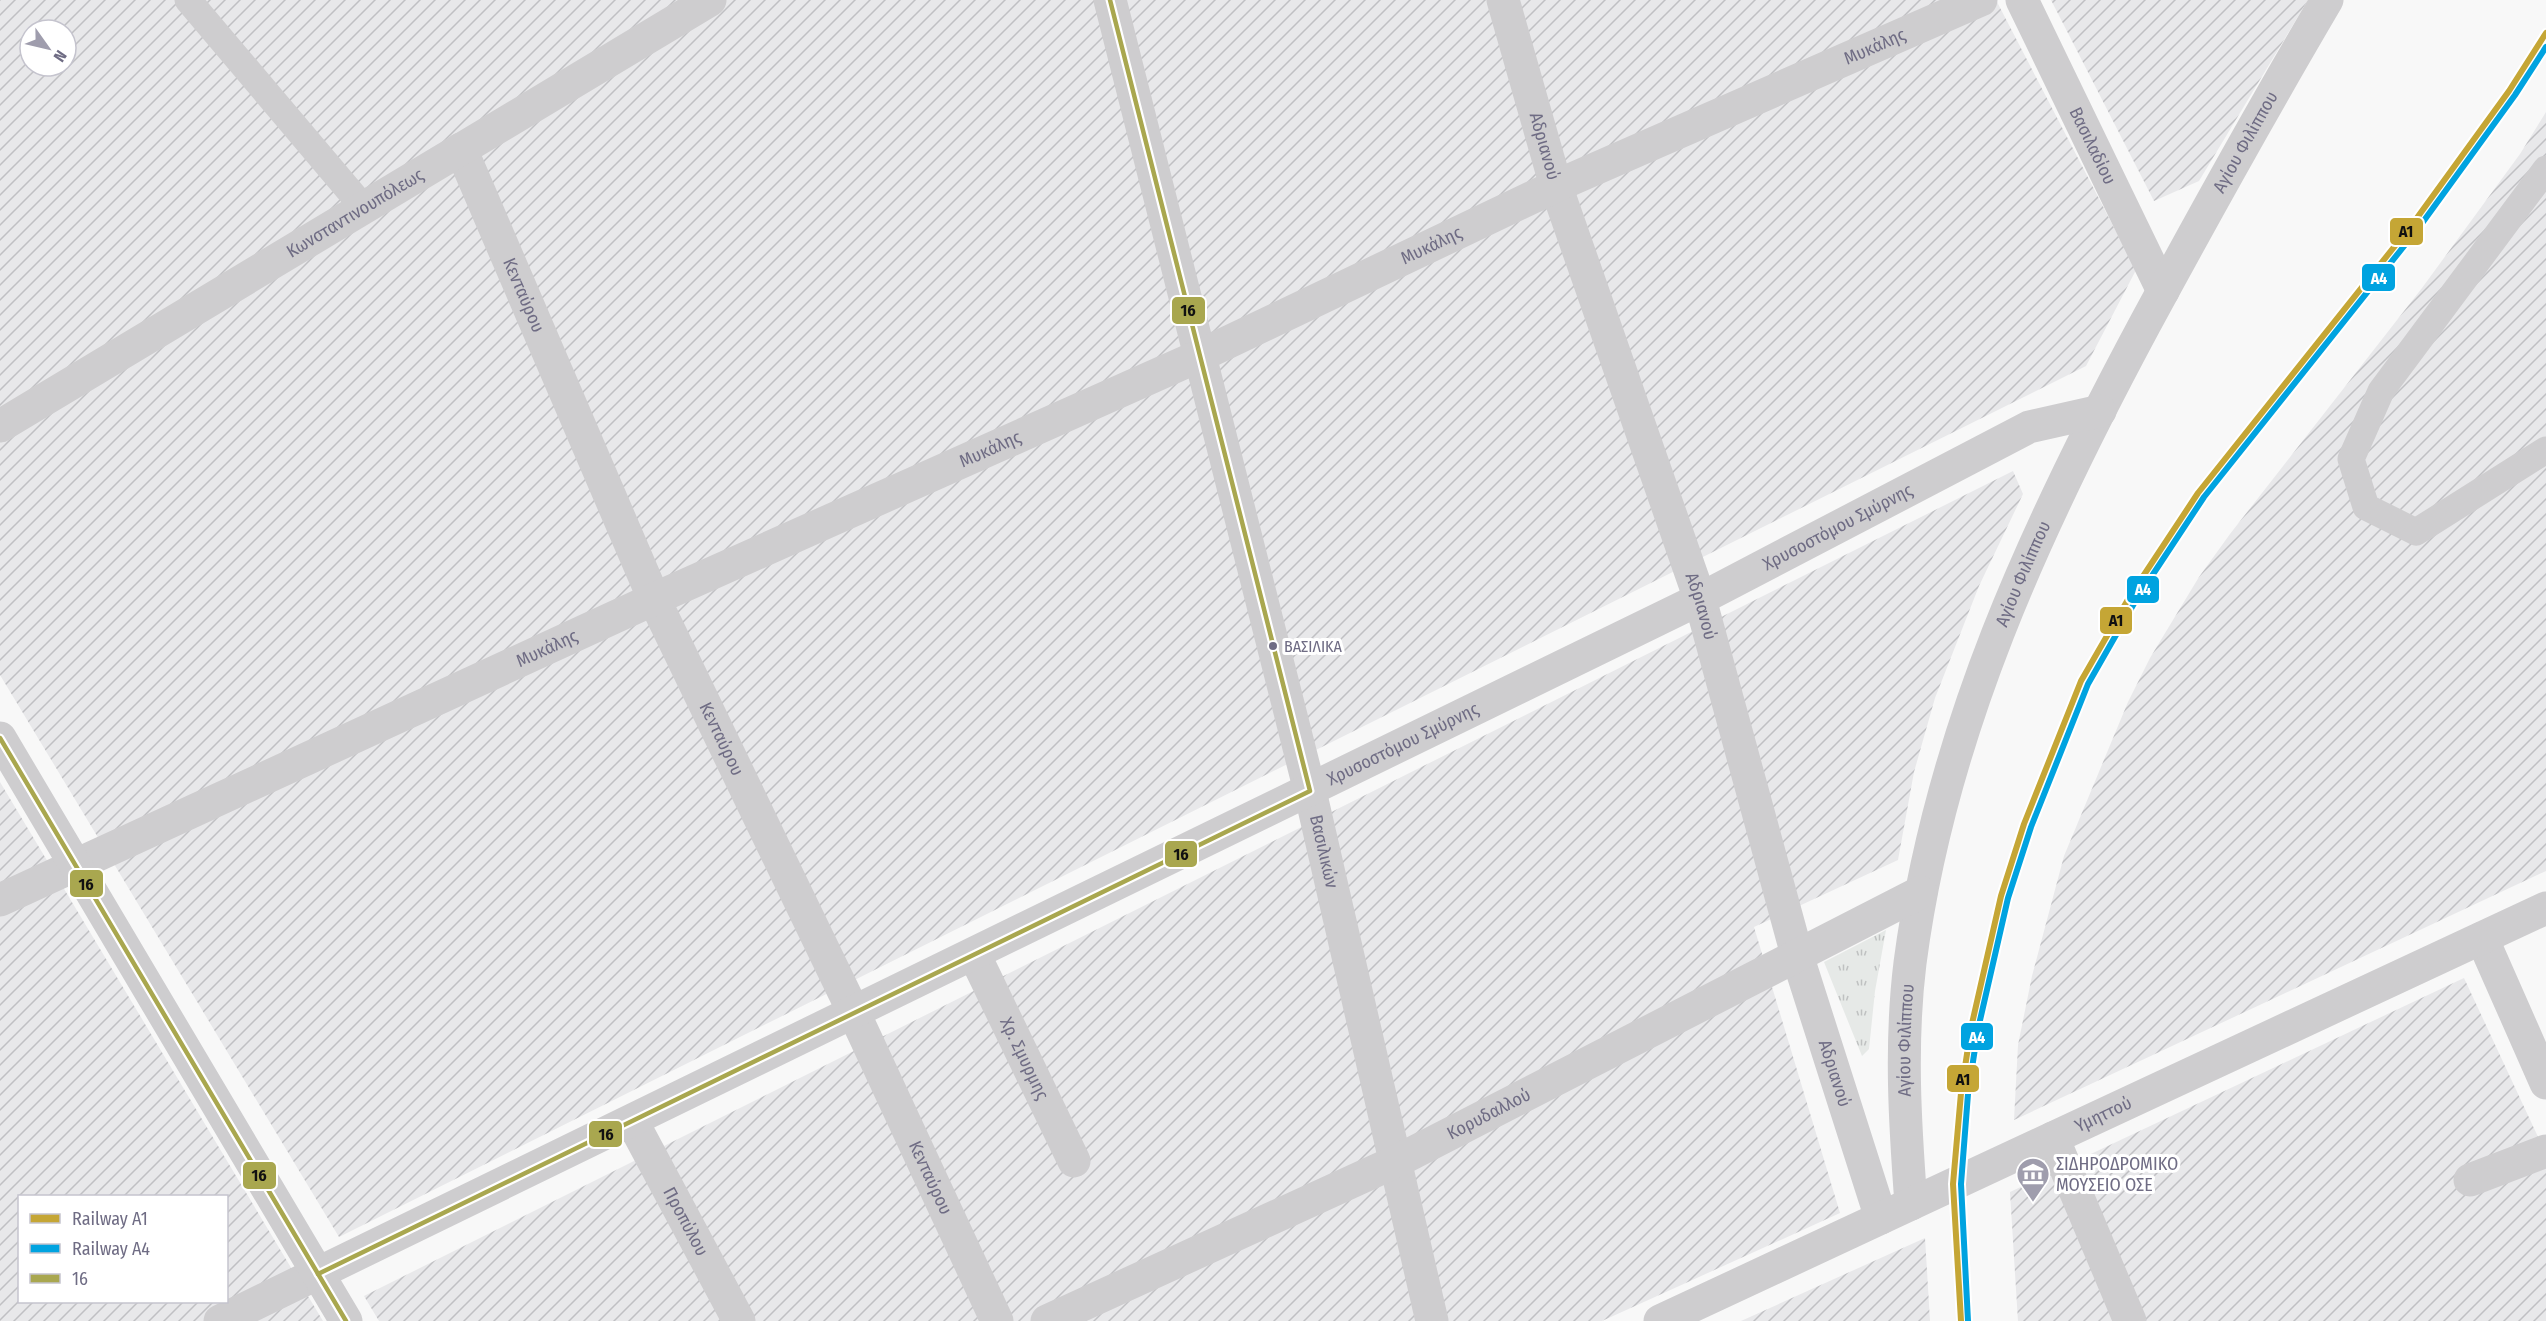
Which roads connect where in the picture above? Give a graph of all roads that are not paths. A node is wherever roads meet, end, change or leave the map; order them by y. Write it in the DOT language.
graph roads {
  1 [pos="188,0"];
  2 [pos="710,0"];
  3 [pos="1110,0"];
  4 [pos="1503,0"];
  5 [pos="1981,0"];
  6 [pos="2022,0"];
  7 [pos="2326,0"];
  8 [pos="461,149"];
  9 [pos="2546,170"];
  10 [pos="1556,186"];
  11 [pos="364,208"];
  12 [pos="2163,291"];
  13 [pos="1199,356"];
  14 [pos="2100,411"];
  15 [pos="0,426"];
  16 [pos="2546,450"];
  17 [pos="1700,598"];
  18 [pos="654,599"];
  19 [pos="0,738"];
  20 [pos="1310,791"];
  21 [pos="75,865"];
  22 [pos="1921,891"];
  23 [pos="0,900"];
  24 [pos="2546,908"];
  25 [pos="2482,938"];
  26 [pos="974,954"];
  27 [pos="1797,955"];
  28 [pos="854,1013"];
  29 [pos="2546,1083"];
  30 [pos="632,1121"];
  31 [pos="2054,1138"];
  32 [pos="2546,1151"];
  33 [pos="1074,1161"];
  34 [pos="1397,1161"];
  35 [pos="2470,1180"];
  36 [pos="1911,1204"];
  37 [pos="1881,1218"];
  38 [pos="318,1274"];
  39 [pos="220,1321"];
  40 [pos="346,1321"];
  41 [pos="739,1321"];
  42 [pos="997,1321"];
  43 [pos="1047,1321"];
  44 [pos="1432,1321"];
  45 [pos="1660,1321"];
  46 [pos="2130,1321"];
  1 -- 11 [label="lane"];
  2 -- 8 [label="street, Κωνσταντινουπόλεως"];
  3 -- 13 [label="street, Βασιλικών"];
  4 -- 10 [label="street, Αδριανού"];
  5 -- 10 [label="street, Μυκάλης"];
  6 -- 12 [label="street, Βασιλαδίου"];
  7 -- 12 [label="street, Αγίου Φιλίππου"];
  8 -- 11 [label="street, Κωνσταντινουπόλεως"];
  8 -- 18 [label="street, Κενταύρου"];
  9 -- 16 [label="lane"];
  10 -- 13 [label="street, Μυκάλης"];
  10 -- 17 [label="street, Αδριανού"];
  11 -- 15 [label="street, Κωνσταντινουπόλεως"];
  12 -- 14 [label="street, Αγίου Φιλίππου"];
  13 -- 18 [label="street, Μυκάλης"];
  13 -- 20 [label="street, Βασιλικών"];
  14 -- 17 [label="street, Χρυσοστόμου Σμύρνης"];
  14 -- 22 [label="street, Αγίου Φιλίππου"];
  17 -- 20 [label="street, Χρυσοστόμου Σμύρνης"];
  17 -- 27 [label="street, Αδριανού"];
  18 -- 21 [label="street, Μυκάλης"];
  18 -- 28 [label="street, Κενταύρου"];
  19 -- 21 [label="street"];
  20 -- 26 [label="street, Χρυσοστόμου Σμύρνης"];
  20 -- 34 [label="street, Βασιλικών"];
  21 -- 23 [label="street, Μυκάλης"];
  21 -- 38 [label="street"];
  22 -- 27 [label="street, Κορυδαλλού"];
  22 -- 36 [label="street, Αγίου Φιλίππου"];
  24 -- 25 [label="street, Υμηττού"];
  25 -- 29 [label="street"];
  25 -- 31 [label="street, Υμηττού"];
  26 -- 28 [label="street, Χρυσοστόμου Σμύρνης"];
  26 -- 33 [label="street, Χρ. Σμυρμης"];
  27 -- 34 [label="street, Κορυδαλλού"];
  27 -- 37 [label="street, Αδριανού"];
  28 -- 30 [label="street, Χρυσοστόμου Σμύρνης"];
  28 -- 42 [label="street, Κενταύρου"];
  30 -- 38 [label="street, Χρυσοστόμου Σμύρνης"];
  30 -- 41 [label="street, Προπύλου"];
  31 -- 36 [label="street, Υμηττού"];
  31 -- 46 [label="street"];
  32 -- 35 [label="street"];
  34 -- 43 [label="street, Κορυδαλλού"];
  34 -- 44 [label="street, Βασιλικών"];
  36 -- 37 [label="street, Υμηττού"];
  37 -- 45 [label="street, Υμηττού"];
  38 -- 39 [label="street, Χρυσοστόμου Σμύρνης"];
  38 -- 40 [label="street"];
}
